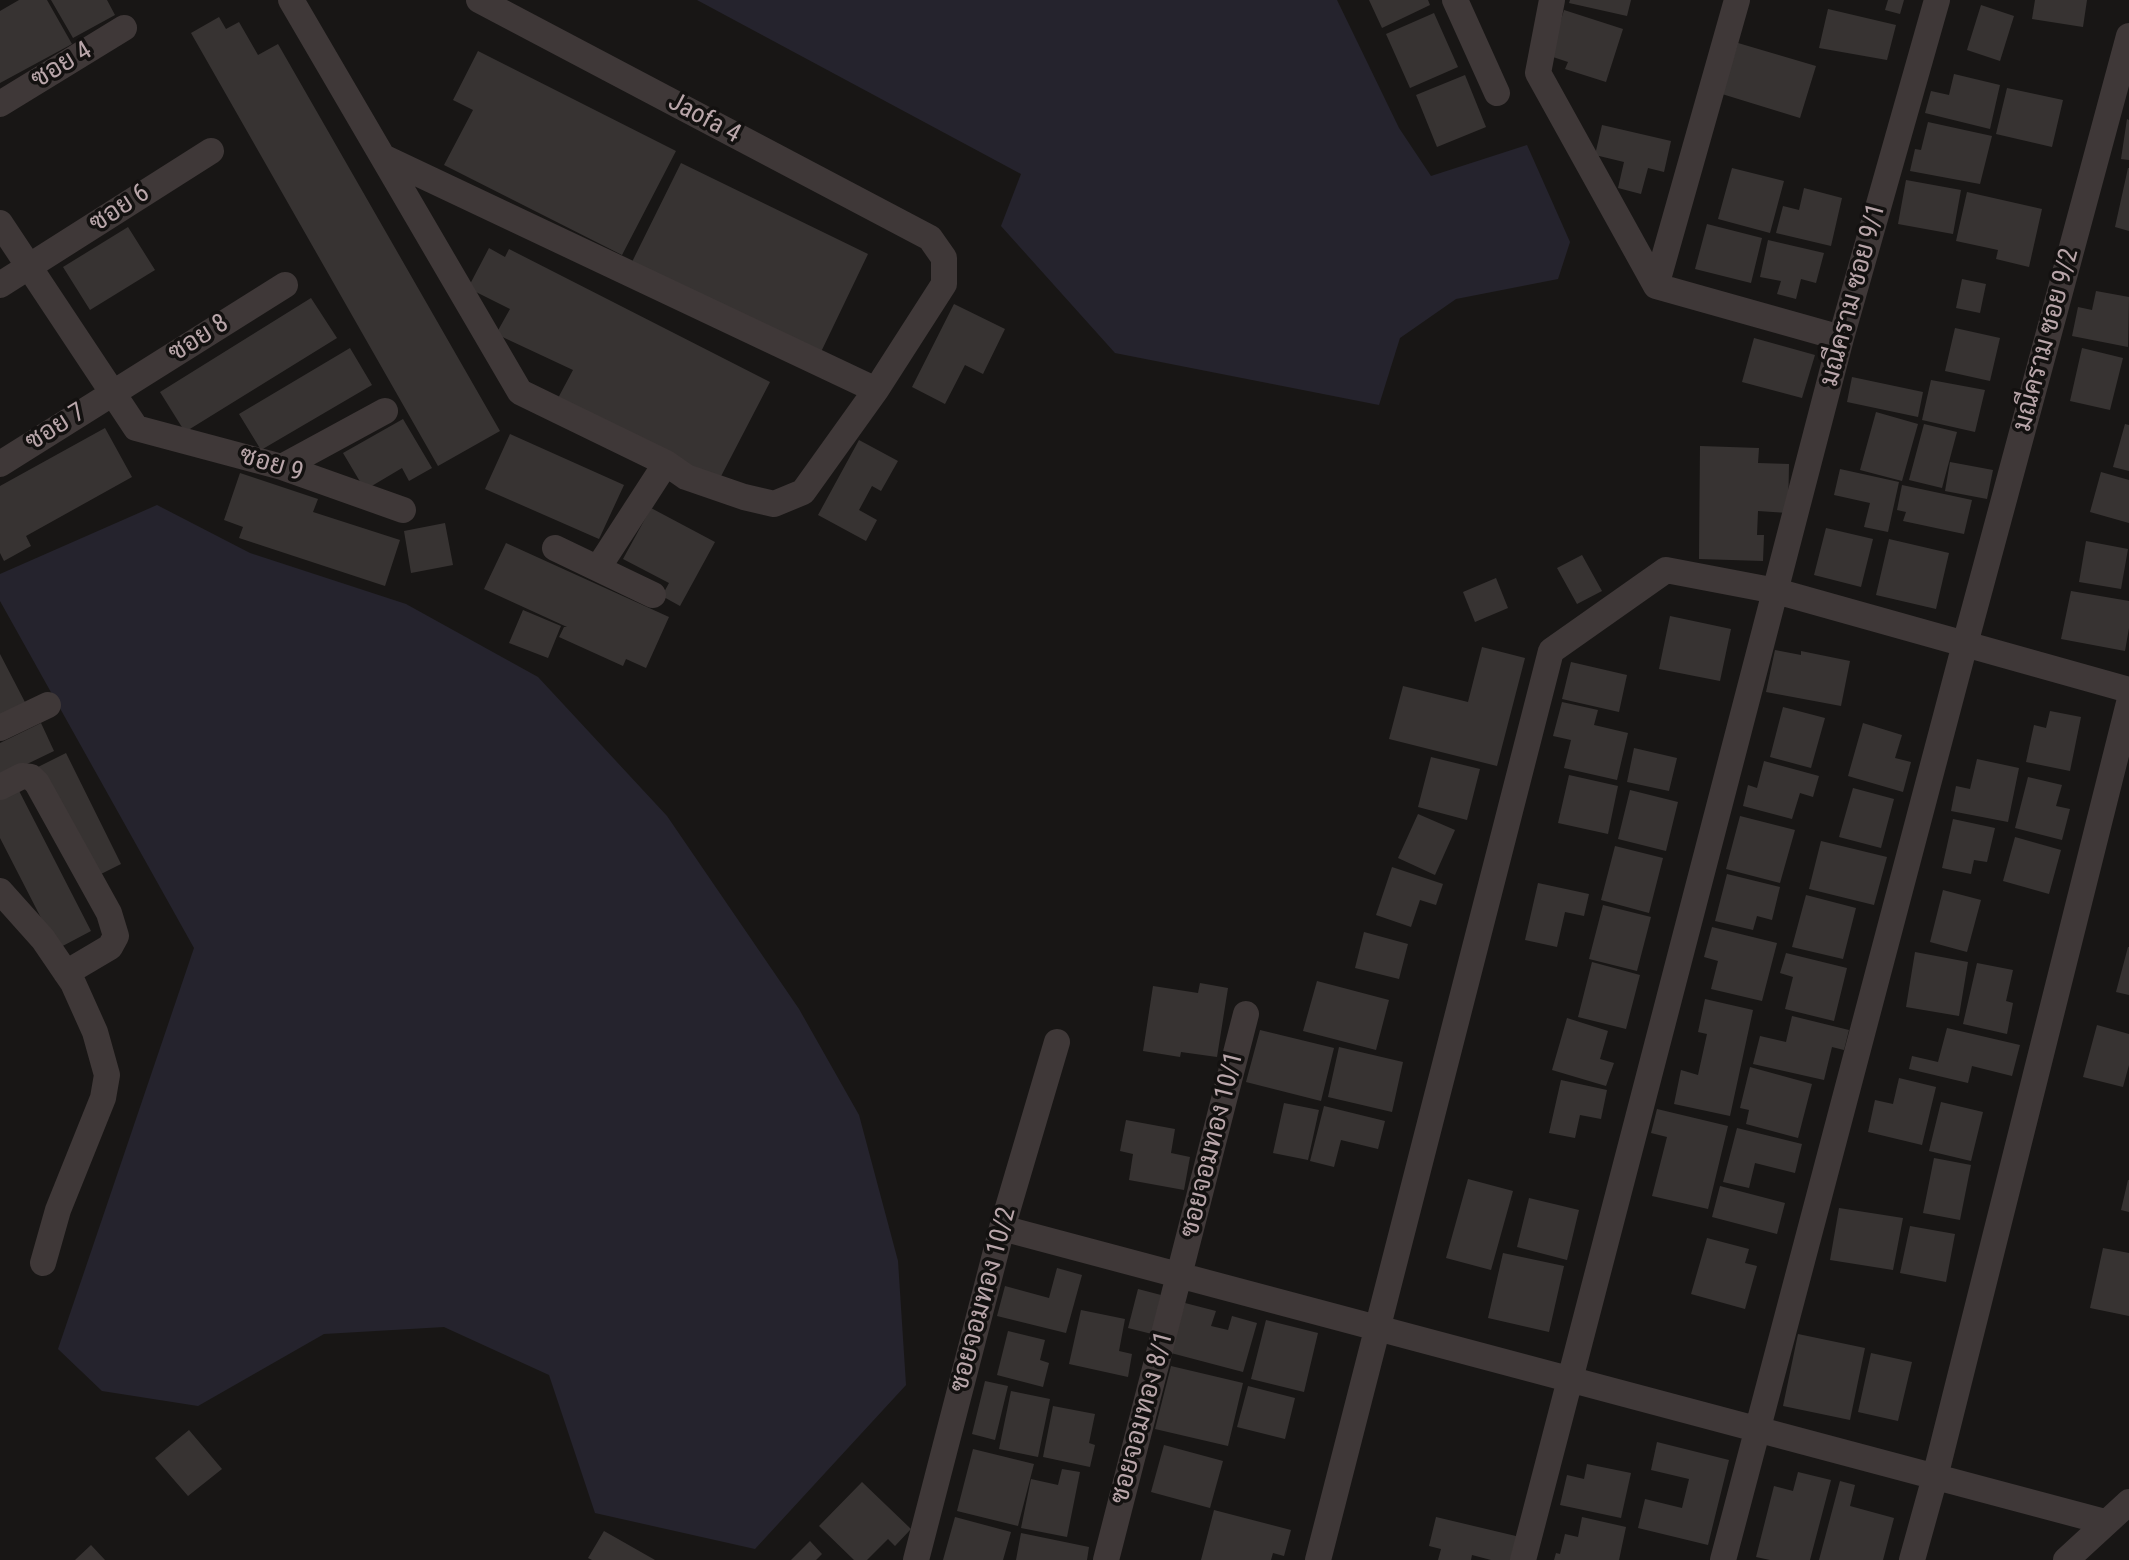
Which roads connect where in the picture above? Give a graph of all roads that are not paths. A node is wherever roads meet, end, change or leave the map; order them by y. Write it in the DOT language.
graph roads {
  1 [pos="291,0"];
  2 [pos="479,0"];
  3 [pos="1455,0"];
  4 [pos="1552,0"];
  5 [pos="1737,0"];
  6 [pos="1937,0"];
  7 [pos="124,28"];
  8 [pos="2129,36"];
  9 [pos="1497,93"];
  10 [pos="0,104"];
  11 [pos="211,151"];
  12 [pos="383,157"];
  13 [pos="0,223"];
  14 [pos="29,267"];
  15 [pos="0,285"];
  16 [pos="285,285"];
  17 [pos="1656,286"];
  18 [pos="1841,338"];
  19 [pos="876,390"];
  20 [pos="113,392"];
  21 [pos="385,411"];
  22 [pos="666,463"];
  23 [pos="0,464"];
  24 [pos="282,467"];
  25 [pos="403,510"];
  26 [pos="555,548"];
  27 [pos="598,568"];
  28 [pos="1776,591"];
  29 [pos="653,595"];
  30 [pos="1965,644"];
  31 [pos="2129,690"];
  32 [pos="2129,703"];
  33 [pos="48,705"];
  34 [pos="0,728"];
  35 [pos="0,787"];
  36 [pos="0,891"];
  37 [pos="66,973"];
  38 [pos="1246,1014"];
  39 [pos="1057,1042"];
  40 [pos="1002,1228"];
  41 [pos="43,1263"];
  42 [pos="1181,1276"];
  43 [pos="1379,1329"];
  44 [pos="1570,1380"];
  45 [pos="1756,1429"];
  46 [pos="1935,1477"];
  47 [pos="2129,1502"];
  48 [pos="2105,1522"];
  49 [pos="916,1560"];
  50 [pos="1106,1560"];
  51 [pos="1318,1560"];
  52 [pos="1523,1560"];
  53 [pos="1723,1560"];
  54 [pos="1912,1560"];
  55 [pos="2066,1560"];
  1 -- 12 [label="street"];
  2 -- 19 [label="street, Jaofa 4"];
  3 -- 9 [label="street"];
  4 -- 17 [label="street"];
  5 -- 17 [label="street"];
  6 -- 18 [label="street, มณีคราม ซอย 9/1"];
  7 -- 10 [label="street, ซอย 4"];
  8 -- 30 [label="street, มณีคราม ซอย 9/2"];
  11 -- 14 [label="street, ซอย 6"];
  12 -- 19 [label="street"];
  12 -- 22 [label="street"];
  13 -- 14 [label="street"];
  14 -- 15 [label="street, ซอย 6"];
  14 -- 20 [label="street"];
  16 -- 20 [label="street, ซอย 8"];
  17 -- 18 [label="street"];
  18 -- 28 [label="street, มณีคราม ซอย 9/1"];
  19 -- 22 [label="street"];
  20 -- 23 [label="street, ซอย 7"];
  20 -- 24 [label="street, ซอย 9"];
  21 -- 24 [label="street"];
  22 -- 27 [label="street"];
  24 -- 25 [label="street, ซอย 9"];
  26 -- 27 [label="street"];
  27 -- 29 [label="street"];
  28 -- 30 [label="street"];
  28 -- 43 [label="street"];
  28 -- 44 [label="street, มณีคราม ซอย 9/1"];
  30 -- 31 [label="street"];
  30 -- 45 [label="street, มณีคราม ซอย 9/2"];
  32 -- 46 [label="street"];
  33 -- 34 [label="street"];
  35 -- 37 [label="street"];
  36 -- 37 [label="street"];
  37 -- 41 [label="street"];
  38 -- 42 [label="street, ซอยจอมทอง 10/1"];
  39 -- 40 [label="street, ซอยจอมทอง 10/2"];
  40 -- 42 [label="street"];
  40 -- 49 [label="street, ซอยจอมทอง 10/2"];
  42 -- 43 [label="street"];
  42 -- 50 [label="street, ซอยจอมทอง 8/1"];
  43 -- 44 [label="street"];
  43 -- 51 [label="street"];
  44 -- 45 [label="street"];
  44 -- 52 [label="street, มณีคราม ซอย 9/1"];
  45 -- 46 [label="street"];
  45 -- 53 [label="street, มณีคราม ซอย 9/2"];
  46 -- 48 [label="street"];
  46 -- 54 [label="street"];
  47 -- 48 [label="street"];
  48 -- 55 [label="street"];
}
